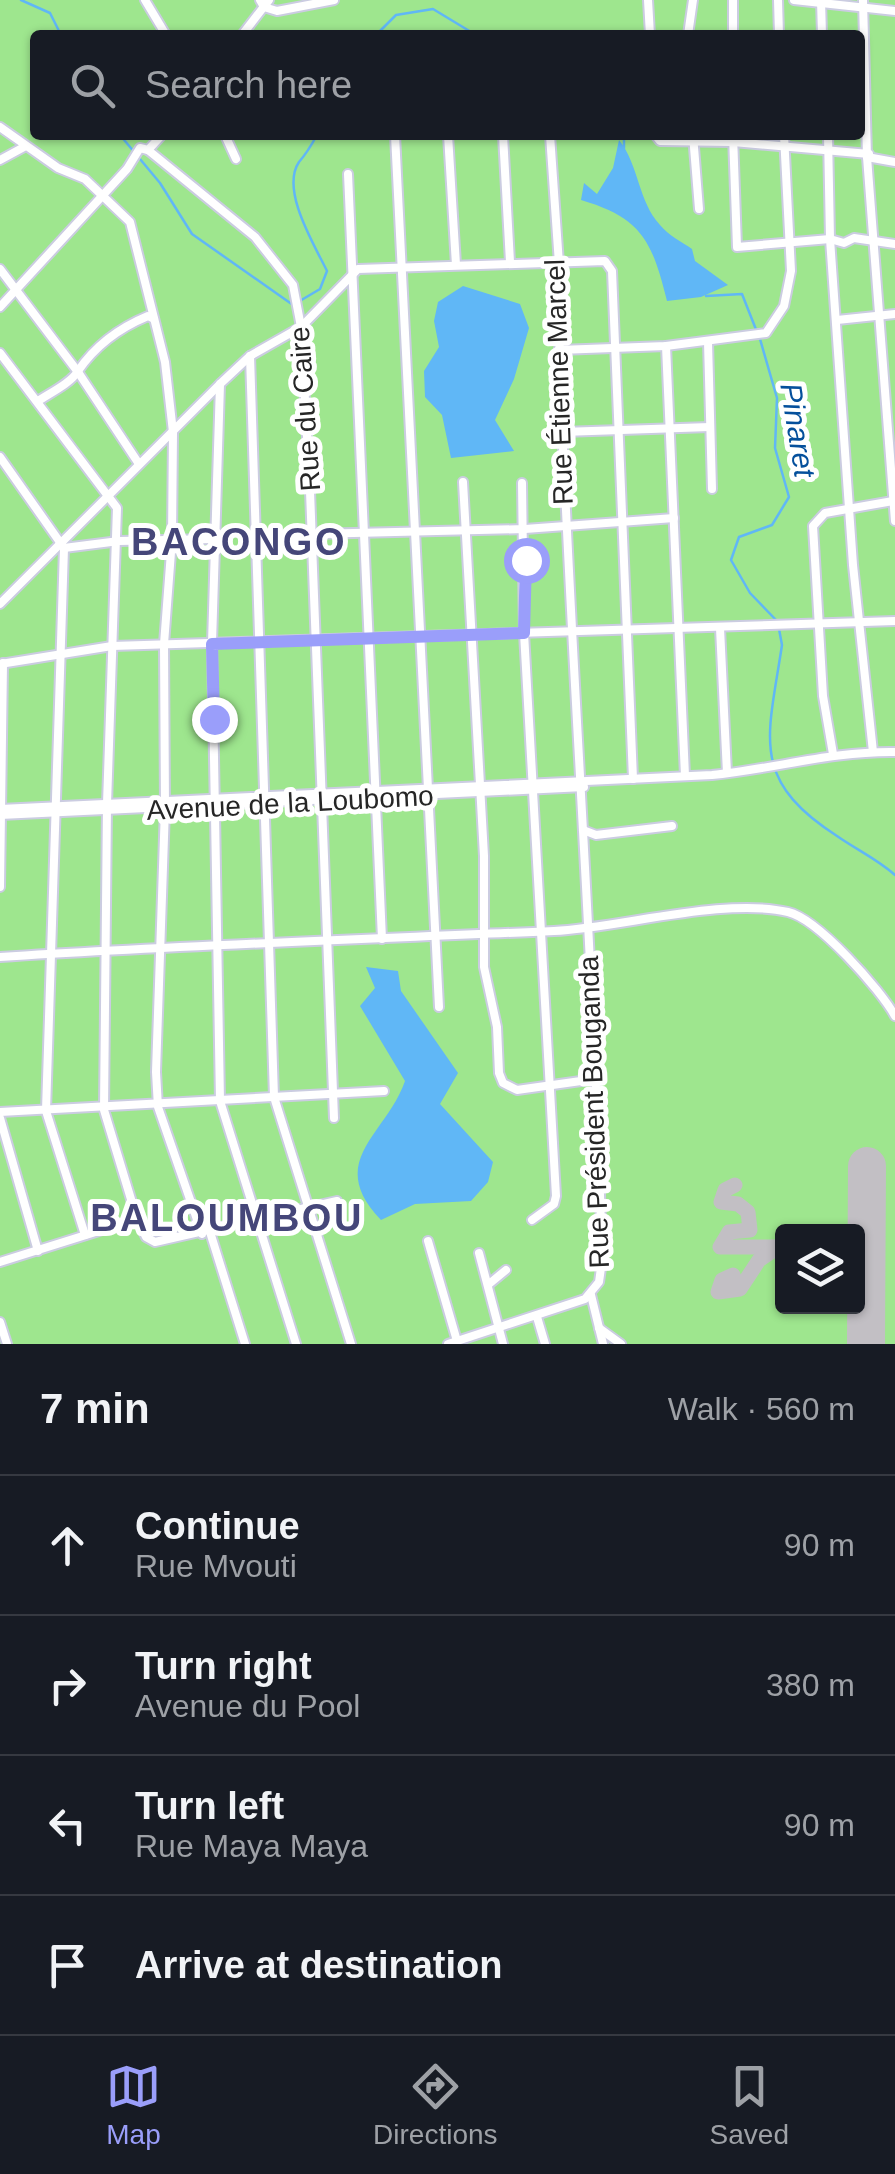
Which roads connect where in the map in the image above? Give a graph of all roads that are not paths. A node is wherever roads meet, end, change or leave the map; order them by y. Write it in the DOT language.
graph roads {
  1 [pos="145,0"];
  2 [pos="334,0"];
  3 [pos="648,0"];
  4 [pos="693,0"];
  5 [pos="733,0"];
  6 [pos="778,0"];
  7 [pos="794,0"];
  8 [pos="264,2"];
  9 [pos="821,2"];
  10 [pos="863,3"];
  11 [pos="895,11"];
  12 [pos="163,30"];
  13 [pos="245,30"];
  14 [pos="650,30"];
  15 [pos="689,30"];
  16 [pos="733,30"];
  17 [pos="780,30"];
  18 [pos="822,30"];
  19 [pos="864,30"];
  20 [pos="865,64"];
  21 [pos="0,127"];
  22 [pos="156,140"];
  23 [pos="226,140"];
  24 [pos="395,140"];
  25 [pos="448,140"];
  26 [pos="503,140"];
  27 [pos="550,140"];
  28 [pos="693,140"];
  29 [pos="734,140"];
  30 [pos="745,140"];
  31 [pos="784,140"];
  32 [pos="829,140"];
  33 [pos="24,146"];
  34 [pos="784,147"];
  35 [pos="144,149"];
  36 [pos="830,152"];
  37 [pos="868,156"];
  38 [pos="236,159"];
  39 [pos="0,160"];
  40 [pos="895,162"];
  41 [pos="348,174"];
  42 [pos="102,196"];
  43 [pos="700,209"];
  44 [pos="830,239"];
  45 [pos="874,243"];
  46 [pos="895,244"];
  47 [pos="789,245"];
  48 [pos="510,262"];
  49 [pos="556,262"];
  50 [pos="456,265"];
  51 [pos="0,269"];
  52 [pos="405,269"];
  53 [pos="352,278"];
  54 [pos="16,289"];
  55 [pos="0,307"];
  56 [pos="895,314"];
  57 [pos="154,318"];
  58 [pos="877,318"];
  59 [pos="837,320"];
  60 [pos="301,327"];
  61 [pos="708,342"];
  62 [pos="615,346"];
  63 [pos="666,346"];
  64 [pos="558,350"];
  65 [pos="0,353"];
  66 [pos="250,356"];
  67 [pos="78,372"];
  68 [pos="220,384"];
  69 [pos="892,392"];
  70 [pos="38,401"];
  71 [pos="710,427"];
  72 [pos="618,428"];
  73 [pos="670,428"];
  74 [pos="173,432"];
  75 [pos="562,432"];
  76 [pos="0,458"];
  77 [pos="139,464"];
  78 [pos="463,482"];
  79 [pos="522,484"];
  80 [pos="712,489"];
  81 [pos="110,494"];
  82 [pos="893,501"];
  83 [pos="849,507"];
  84 [pos="674,518"];
  85 [pos="622,521"];
  86 [pos="895,521"];
  87 [pos="564,524"];
  88 [pos="414,530"];
  89 [pos="525,530"];
  90 [pos="363,532"];
  91 [pos="469,532"];
  92 [pos="312,534"];
  93 [pos="172,539"];
  94 [pos="213,540"];
  95 [pos="257,540"];
  96 [pos="119,541"];
  97 [pos="62,545"];
  98 [pos="2,597"];
  99 [pos="895,621"];
  100 [pos="861,625"];
  101 [pos="819,626"];
  102 [pos="720,628"];
  103 [pos="680,629"];
  104 [pos="524,633"];
  105 [pos="627,633"];
  106 [pos="470,634"];
  107 [pos="574,634"];
  108 [pos="418,637"];
  109 [pos="366,638"];
  110 [pos="315,643"];
  111 [pos="164,644"];
  112 [pos="212,644"];
  113 [pos="260,644"];
  114 [pos="112,646"];
  115 [pos="62,654"];
  116 [pos="2,664"];
  117 [pos="873,752"];
  118 [pos="895,752"];
  119 [pos="833,754"];
  120 [pos="727,773"];
  121 [pos="685,776"];
  122 [pos="633,779"];
  123 [pos="580,786"];
  124 [pos="534,788"];
  125 [pos="481,791"];
  126 [pos="428,793"];
  127 [pos="376,795"];
  128 [pos="324,798"];
  129 [pos="266,800"];
  130 [pos="216,802"];
  131 [pos="165,804"];
  132 [pos="107,807"];
  133 [pos="58,809"];
  134 [pos="2,812"];
  135 [pos="672,826"];
  136 [pos="583,830"];
  137 [pos="596,835"];
  138 [pos="584,849"];
  139 [pos="0,887"];
  140 [pos="589,928"];
  141 [pos="543,931"];
  142 [pos="485,934"];
  143 [pos="432,937"];
  144 [pos="382,939"];
  145 [pos="328,941"];
  146 [pos="270,943"];
  147 [pos="216,945"];
  148 [pos="160,948"];
  149 [pos="104,952"];
  150 [pos="52,954"];
  151 [pos="0,957"];
  152 [pos="439,1007"];
  153 [pos="895,1016"];
  154 [pos="595,1079"];
  155 [pos="551,1083"];
  156 [pos="384,1091"];
  157 [pos="332,1094"];
  158 [pos="274,1097"];
  159 [pos="220,1100"];
  160 [pos="158,1107"];
  161 [pos="104,1110"];
  162 [pos="46,1112"];
  163 [pos="0,1115"];
  164 [pos="334,1118"];
  165 [pos="338,1201"];
  166 [pos="309,1210"];
  167 [pos="137,1219"];
  168 [pos="532,1220"];
  169 [pos="258,1222"];
  170 [pos="206,1233"];
  171 [pos="85,1235"];
  172 [pos="428,1241"];
  173 [pos="38,1251"];
  174 [pos="479,1252"];
  175 [pos="0,1262"];
  176 [pos="506,1270"];
  177 [pos="489,1284"];
  178 [pos="591,1295"];
  179 [pos="537,1317"];
  180 [pos="0,1322"];
  181 [pos="499,1328"];
  182 [pos="599,1328"];
  183 [pos="4,1340"];
  184 [pos="452,1342"];
  185 [pos="246,1344"];
  186 [pos="296,1344"];
  187 [pos="351,1344"];
  188 [pos="503,1344"];
  189 [pos="544,1344"];
  190 [pos="603,1344"];
  191 [pos="622,1344"];
  1 -- 12 [label="street"];
  2 -- 8 [label="street"];
  3 -- 14 [label="street"];
  4 -- 15 [label="street"];
  5 -- 16 [label="street"];
  6 -- 17 [label="street"];
  7 -- 9 [label="street"];
  8 -- 13 [label="street"];
  9 -- 10 [label="street"];
  9 -- 18 [label="street"];
  10 -- 11 [label="street"];
  10 -- 19 [label="street"];
  20 -- 37 [label="street"];
  21 -- 33 [label="street"];
  22 -- 35 [label="street"];
  23 -- 38 [label="street"];
  24 -- 52 [label="street"];
  25 -- 50 [label="street"];
  26 -- 48 [label="street"];
  27 -- 49 [label="street, Rue Étienne Marcel"];
  28 -- 43 [label="street"];
  29 -- 47 [label="street"];
  30 -- 34 [label="street"];
  31 -- 34 [label="street"];
  32 -- 36 [label="street"];
  33 -- 39 [label="street"];
  33 -- 42 [label="street"];
  34 -- 36 [label="street"];
  34 -- 47 [label="street"];
  35 -- 42 [label="street"];
  35 -- 60 [label="street, Rue du Caire"];
  36 -- 37 [label="street"];
  36 -- 44 [label="street"];
  37 -- 40 [label="street"];
  37 -- 45 [label="street"];
  41 -- 53 [label="street"];
  42 -- 54 [label="street"];
  42 -- 57 [label="street"];
  44 -- 45 [label="street"];
  44 -- 47 [label="street"];
  44 -- 59 [label="street"];
  45 -- 46 [label="street"];
  45 -- 58 [label="street"];
  47 -- 61 [label="street"];
  48 -- 49 [label="street"];
  48 -- 50 [label="street"];
  49 -- 62 [label="street"];
  49 -- 64 [label="street, Rue Étienne Marcel"];
  50 -- 52 [label="street"];
  51 -- 54 [label="street"];
  52 -- 53 [label="street"];
  52 -- 88 [label="street"];
  53 -- 60 [label="street"];
  53 -- 90 [label="street"];
  54 -- 55 [label="street"];
  54 -- 67 [label="street"];
  56 -- 58 [label="street"];
  57 -- 67 [label="street"];
  57 -- 74 [label="street"];
  58 -- 59 [label="street"];
  58 -- 69 [label="street"];
  59 -- 83 [label="street"];
  60 -- 66 [label="street"];
  60 -- 92 [label="street, Rue du Caire"];
  61 -- 63 [label="street"];
  61 -- 71 [label="street"];
  62 -- 63 [label="street"];
  62 -- 64 [label="street"];
  62 -- 72 [label="street"];
  63 -- 73 [label="street"];
  64 -- 75 [label="street, Rue Étienne Marcel"];
  65 -- 70 [label="street"];
  66 -- 68 [label="street"];
  66 -- 95 [label="street"];
  67 -- 70 [label="street"];
  67 -- 77 [label="street"];
  68 -- 74 [label="street"];
  68 -- 94 [label="street"];
  69 -- 82 [label="street"];
  70 -- 81 [label="street"];
  71 -- 73 [label="street"];
  71 -- 80 [label="street"];
  72 -- 73 [label="street"];
  72 -- 75 [label="street"];
  72 -- 85 [label="street"];
  73 -- 84 [label="street"];
  74 -- 77 [label="street"];
  74 -- 93 [label="street"];
  75 -- 87 [label="street, Rue Étienne Marcel"];
  76 -- 97 [label="street"];
  77 -- 81 [label="street"];
  78 -- 91 [label="street"];
  79 -- 89 [label="street"];
  81 -- 96 [label="street"];
  81 -- 97 [label="street"];
  82 -- 83 [label="street"];
  82 -- 86 [label="street"];
  83 -- 100 [label="street"];
  83 -- 101 [label="street"];
  84 -- 85 [label="street"];
  84 -- 103 [label="street"];
  85 -- 87 [label="street"];
  85 -- 105 [label="street"];
  87 -- 89 [label="street"];
  87 -- 107 [label="street, Rue Étienne Marcel"];
  88 -- 90 [label="street"];
  88 -- 91 [label="street"];
  88 -- 108 [label="street"];
  89 -- 91 [label="street"];
  89 -- 104 [label="street"];
  90 -- 92 [label="street"];
  90 -- 109 [label="street"];
  91 -- 106 [label="street"];
  92 -- 95 [label="street"];
  92 -- 110 [label="street, Rue du Caire"];
  93 -- 94 [label="street"];
  93 -- 96 [label="street"];
  93 -- 111 [label="street"];
  94 -- 112 [label="street"];
  95 -- 113 [label="street"];
  96 -- 97 [label="street"];
  96 -- 114 [label="street"];
  97 -- 98 [label="street"];
  97 -- 115 [label="street"];
  99 -- 100 [label="street"];
  100 -- 101 [label="street"];
  100 -- 117 [label="street"];
  101 -- 102 [label="street"];
  101 -- 119 [label="street"];
  102 -- 103 [label="street"];
  102 -- 120 [label="street"];
  103 -- 105 [label="street"];
  103 -- 121 [label="street"];
  104 -- 106 [label="street"];
  104 -- 107 [label="street"];
  104 -- 124 [label="street"];
  105 -- 107 [label="street"];
  105 -- 122 [label="street"];
  106 -- 108 [label="street"];
  106 -- 125 [label="street"];
  107 -- 123 [label="street, Rue Étienne Marcel"];
  108 -- 109 [label="street"];
  108 -- 126 [label="street"];
  109 -- 110 [label="street"];
  109 -- 127 [label="street"];
  110 -- 113 [label="street"];
  110 -- 128 [label="street, Rue du Caire"];
  111 -- 112 [label="street"];
  111 -- 114 [label="street"];
  111 -- 131 [label="street"];
  112 -- 113 [label="street"];
  112 -- 130 [label="street"];
  113 -- 129 [label="street"];
  114 -- 115 [label="street"];
  114 -- 132 [label="street"];
  115 -- 116 [label="street"];
  115 -- 133 [label="street"];
  116 -- 134 [label="street"];
  117 -- 118 [label="street"];
  117 -- 119 [label="street"];
  119 -- 120 [label="street"];
  120 -- 121 [label="street"];
  121 -- 122 [label="street"];
  122 -- 123 [label="street"];
  123 -- 124 [label="street, Avenue de la Loubomo"];
  123 -- 136 [label="street, Rue Étienne Marcel"];
  124 -- 125 [label="street, Avenue de la Loubomo"];
  124 -- 141 [label="street"];
  125 -- 126 [label="street, Avenue de la Loubomo"];
  125 -- 142 [label="street"];
  126 -- 127 [label="street, Avenue de la Loubomo"];
  126 -- 143 [label="street"];
  127 -- 128 [label="street, Avenue de la Loubomo"];
  127 -- 144 [label="street"];
  128 -- 129 [label="street, Avenue de la Loubomo"];
  128 -- 145 [label="street, Rue du Caire"];
  129 -- 130 [label="street, Avenue de la Loubomo"];
  129 -- 146 [label="street"];
  130 -- 131 [label="street, Avenue de la Loubomo"];
  130 -- 147 [label="street"];
  131 -- 132 [label="street, Avenue de la Loubomo"];
  131 -- 148 [label="street"];
  132 -- 133 [label="street, Avenue de la Loubomo"];
  132 -- 149 [label="street"];
  133 -- 134 [label="street, Avenue de la Loubomo"];
  133 -- 150 [label="street"];
  134 -- 139 [label="street"];
  135 -- 137 [label="street"];
  136 -- 137 [label="street"];
  136 -- 138 [label="street, Rue Étienne Marcel"];
  137 -- 138 [label="street"];
  138 -- 140 [label="street, Rue Étienne Marcel"];
  140 -- 141 [label="street"];
  140 -- 153 [label="street"];
  140 -- 154 [label="street, Rue Président Bouganda"];
  141 -- 142 [label="street"];
  141 -- 155 [label="street"];
  142 -- 143 [label="street"];
  142 -- 155 [label="street"];
  143 -- 144 [label="street"];
  143 -- 152 [label="street"];
  144 -- 145 [label="street"];
  145 -- 146 [label="street"];
  145 -- 157 [label="street, Rue du Caire"];
  146 -- 147 [label="street"];
  146 -- 158 [label="street"];
  147 -- 148 [label="street"];
  147 -- 159 [label="street"];
  148 -- 149 [label="street"];
  148 -- 160 [label="street"];
  149 -- 150 [label="street"];
  149 -- 161 [label="street"];
  150 -- 151 [label="street"];
  150 -- 162 [label="street"];
  154 -- 155 [label="street"];
  154 -- 178 [label="street, Rue Président Bouganda"];
  155 -- 168 [label="street"];
  156 -- 157 [label="street"];
  157 -- 158 [label="street"];
  157 -- 164 [label="street, Rue du Caire"];
  158 -- 159 [label="street"];
  158 -- 166 [label="street"];
  159 -- 160 [label="street"];
  159 -- 169 [label="street"];
  160 -- 161 [label="street"];
  160 -- 170 [label="street"];
  161 -- 162 [label="street"];
  161 -- 167 [label="street"];
  162 -- 163 [label="street"];
  162 -- 171 [label="street"];
  163 -- 173 [label="street"];
  165 -- 166 [label="street"];
  166 -- 169 [label="street"];
  166 -- 187 [label="street"];
  167 -- 170 [label="street"];
  167 -- 171 [label="street"];
  169 -- 170 [label="street"];
  169 -- 186 [label="street"];
  170 -- 185 [label="street"];
  171 -- 173 [label="street"];
  172 -- 184 [label="street"];
  173 -- 175 [label="street"];
  174 -- 177 [label="street"];
  176 -- 177 [label="street"];
  177 -- 181 [label="street"];
  178 -- 179 [label="street"];
  178 -- 182 [label="street"];
  179 -- 181 [label="street"];
  179 -- 189 [label="street"];
  180 -- 183 [label="street"];
  181 -- 184 [label="street"];
  181 -- 188 [label="street"];
  182 -- 190 [label="street"];
  182 -- 191 [label="street"];
}
